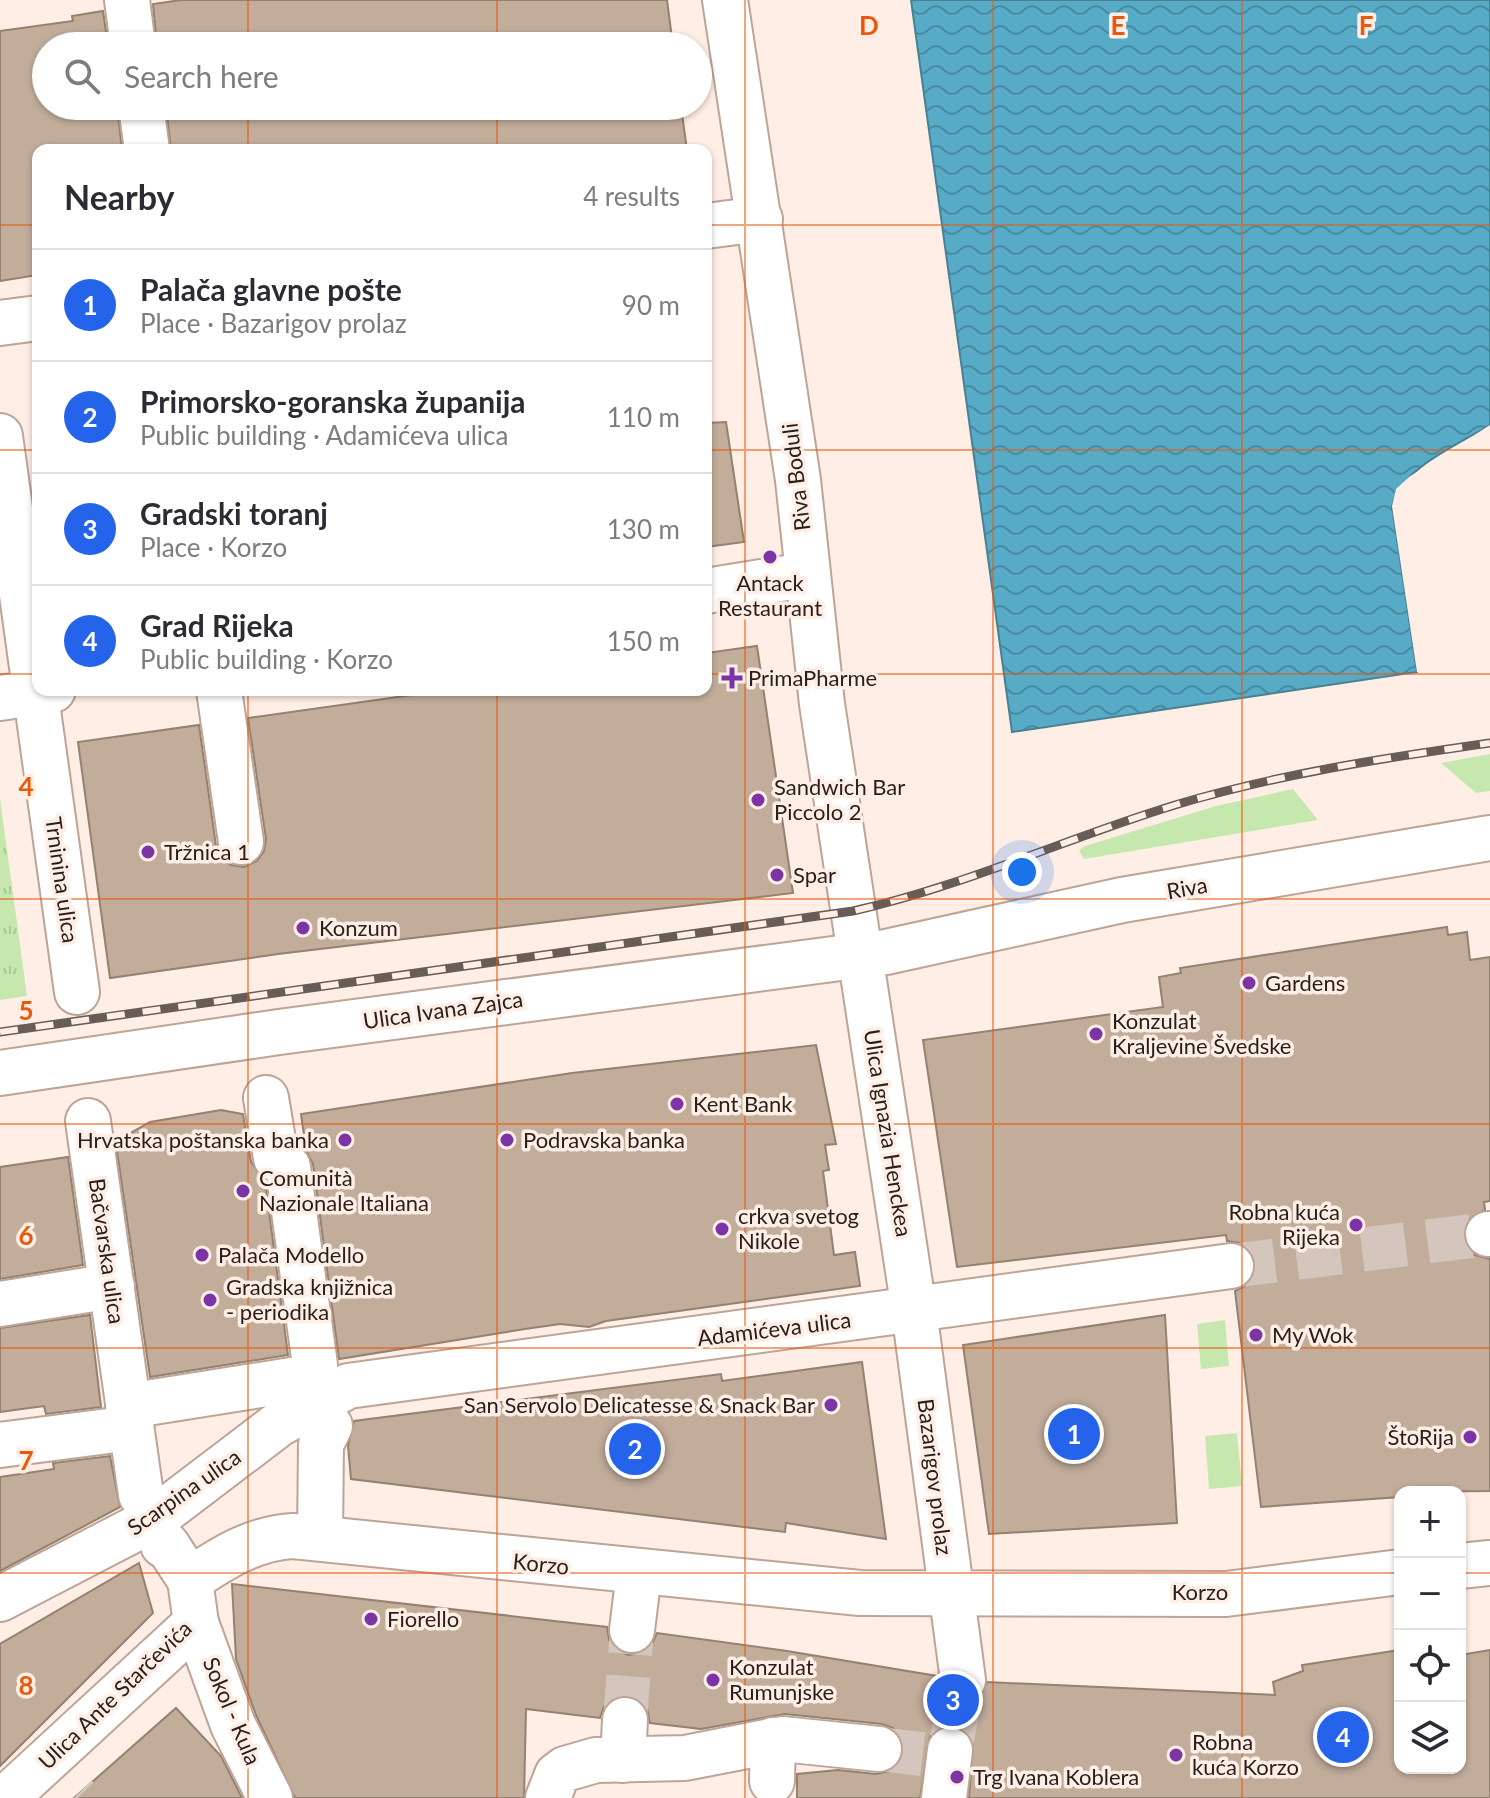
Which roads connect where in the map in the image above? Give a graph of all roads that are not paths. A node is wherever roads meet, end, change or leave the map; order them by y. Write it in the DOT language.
graph roads {
  1 [pos="127,0"];
  2 [pos="725,0"];
  3 [pos="131,32"];
  4 [pos="143,120"];
  5 [pos="146,144"];
  6 [pos="760,219"];
  7 [pos="712,225"];
  8 [pos="32,319"];
  9 [pos="0,323"];
  10 [pos="0,436"];
  11 [pos="805,575"];
  12 [pos="712,590"];
  13 [pos="30,693"];
  14 [pos="220,696"];
  15 [pos="1490,838"];
  16 [pos="241,842"];
  17 [pos="874,954"];
  18 [pos="77,992"];
  19 [pos="0,1073"];
  20 [pos="266,1098"];
  21 [pos="88,1121"];
  22 [pos="1231,1266"];
  23 [pos="112,1286"];
  24 [pos="0,1304"];
  25 [pos="914,1310"];
  26 [pos="324,1400"];
  27 [pos="120,1416"];
  28 [pos="0,1445"];
  29 [pos="134,1497"];
  30 [pos="320,1538"];
  31 [pos="164,1557"];
  32 [pos="1490,1563"];
  33 [pos="1466,1565"];
  34 [pos="639,1573"];
  35 [pos="1394,1573"];
  36 [pos="950,1593"];
  37 [pos="0,1599"];
  38 [pos="196,1623"];
  39 [pos="632,1630"];
  40 [pos="963,1680"];
  41 [pos="879,1749"];
  42 [pos="6,1798"];
  43 [pos="270,1798"];
  44 [pos="548,1798"];
  1 -- 3 [label="street"];
  2 -- 6 [label="street, Riva Boduli"];
  4 -- 5 [label="street"];
  6 -- 7 [label="street"];
  6 -- 11 [label="street, Riva Boduli"];
  8 -- 9 [label="street"];
  10 -- 13 [label="street, Trninina ulica"];
  11 -- 12 [label="street"];
  11 -- 17 [label="street, Riva Boduli"];
  13 -- 18 [label="street, Trninina ulica"];
  14 -- 16 [label="street"];
  15 -- 17 [label="street, Riva"];
  17 -- 19 [label="street, Ulica Ivana Zajca"];
  17 -- 25 [label="street, Ulica Ignazia Henckea"];
  20 -- 26 [label="street"];
  21 -- 23 [label="street, Bačvarska ulica"];
  22 -- 25 [label="street, Adamićeva ulica"];
  23 -- 24 [label="street"];
  23 -- 27 [label="street, Bačvarska ulica"];
  25 -- 26 [label="street, Adamićeva ulica"];
  25 -- 36 [label="street, Bazarigov prolaz"];
  26 -- 27 [label="street"];
  26 -- 30 [label="street"];
  26 -- 37 [label="street, Scarpina ulica"];
  27 -- 28 [label="street"];
  27 -- 29 [label="street, Bačvarska ulica"];
  30 -- 31 [label="street, Korzo"];
  30 -- 34 [label="street, Korzo"];
  31 -- 38 [label="street, Ulica Ante Starčevića"];
  32 -- 33 [label="street"];
  34 -- 36 [label="street, Korzo"];
  34 -- 39 [label="street"];
  35 -- 36 [label="street, Korzo"];
  36 -- 40 [label="street"];
  38 -- 42 [label="street, Ulica Ante Starčevića"];
  38 -- 43 [label="street, Sokol - Kula"];
  41 -- 44 [label="street"];
}
